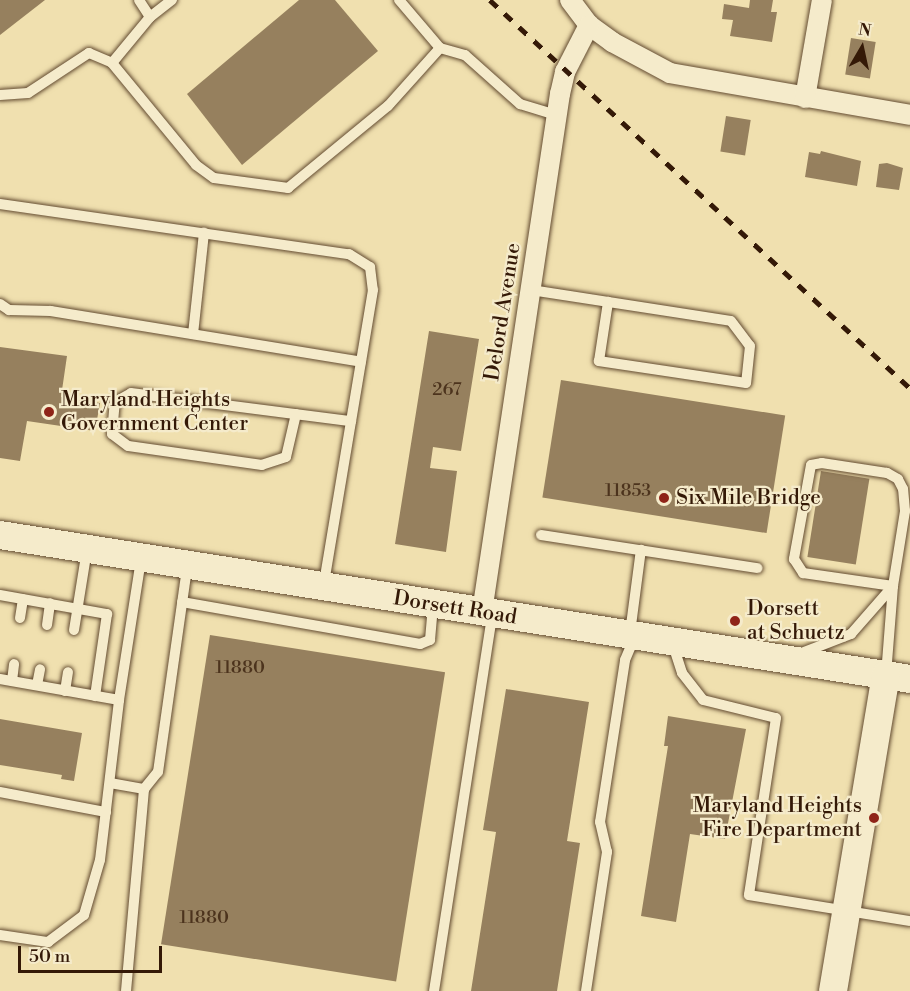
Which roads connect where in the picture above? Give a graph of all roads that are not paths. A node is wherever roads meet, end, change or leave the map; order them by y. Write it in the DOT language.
graph roads {
  1 [pos="139,0"];
  2 [pos="172,0"];
  3 [pos="399,0"];
  4 [pos="570,0"];
  5 [pos="822,0"];
  6 [pos="150,17"];
  7 [pos="589,25"];
  8 [pos="440,48"];
  9 [pos="112,63"];
  10 [pos="0,95"];
  11 [pos="805,98"];
  12 [pos="556,115"];
  13 [pos="910,115"];
  14 [pos="0,204"];
  15 [pos="204,233"];
  16 [pos="531,290"];
  17 [pos="608,302"];
  18 [pos="0,304"];
  19 [pos="193,334"];
  20 [pos="361,362"];
  21 [pos="296,414"];
  22 [pos="351,421"];
  23 [pos="542,535"];
  24 [pos="0,536"];
  25 [pos="87,549"];
  26 [pos="641,550"];
  27 [pos="142,558"];
  28 [pos="187,565"];
  29 [pos="758,568"];
  30 [pos="893,586"];
  31 [pos="324,587"];
  32 [pos="0,595"];
  33 [pos="23,598"];
  34 [pos="182,602"];
  35 [pos="50,603"];
  36 [pos="433,604"];
  37 [pos="79,607"];
  38 [pos="487,613"];
  39 [pos="20,618"];
  40 [pos="47,625"];
  41 [pos="74,630"];
  42 [pos="632,636"];
  43 [pos="672,642"];
  44 [pos="785,659"];
  45 [pos="14,664"];
  46 [pos="40,669"];
  47 [pos="68,672"];
  48 [pos="898,677"];
  49 [pos="0,679"];
  50 [pos="12,681"];
  51 [pos="37,685"];
  52 [pos="65,690"];
  53 [pos="94,696"];
  54 [pos="119,700"];
  55 [pos="110,783"];
  56 [pos="144,789"];
  57 [pos="0,792"];
  58 [pos="106,812"];
  59 [pos="847,913"];
  60 [pos="910,921"];
  61 [pos="0,935"];
  62 [pos="126,991"];
  63 [pos="434,991"];
  64 [pos="586,991"];
  65 [pos="833,991"];
  1 -- 6 [label="lane"];
  2 -- 6 [label="lane"];
  3 -- 8 [label="lane"];
  4 -- 7 [label="street"];
  5 -- 11 [label="street"];
  6 -- 9 [label="lane"];
  7 -- 11 [label="street"];
  7 -- 12 [label="street, Delord Avenue"];
  8 -- 9 [label="lane"];
  8 -- 12 [label="lane"];
  9 -- 10 [label="lane"];
  11 -- 13 [label="street"];
  12 -- 16 [label="street, Delord Avenue"];
  14 -- 15 [label="lane"];
  15 -- 19 [label="lane"];
  15 -- 20 [label="lane"];
  16 -- 17 [label="lane"];
  16 -- 38 [label="street, Delord Avenue"];
  17 -- 17 [label="lane"];
  18 -- 19 [label="lane"];
  19 -- 20 [label="lane"];
  20 -- 22 [label="lane"];
  21 -- 21 [label="lane"];
  21 -- 22 [label="lane"];
  22 -- 31 [label="lane"];
  23 -- 26 [label="lane"];
  24 -- 25 [label="main road, Dorsett Road"];
  25 -- 27 [label="main road, Dorsett Road"];
  25 -- 37 [label="lane"];
  26 -- 29 [label="lane"];
  26 -- 42 [label="lane"];
  27 -- 28 [label="main road, Dorsett Road"];
  27 -- 54 [label="lane"];
  28 -- 31 [label="main road, Dorsett Road"];
  28 -- 34 [label="lane"];
  30 -- 30 [label="lane"];
  30 -- 44 [label="lane"];
  30 -- 48 [label="lane"];
  31 -- 36 [label="main road, Dorsett Road"];
  32 -- 33 [label="lane"];
  33 -- 35 [label="lane"];
  33 -- 39 [label="lane"];
  34 -- 36 [label="lane"];
  34 -- 56 [label="lane"];
  35 -- 37 [label="lane"];
  35 -- 40 [label="lane"];
  36 -- 38 [label="main road, Dorsett Road"];
  37 -- 41 [label="lane"];
  37 -- 53 [label="lane"];
  38 -- 42 [label="main road, Dorsett Road"];
  38 -- 63 [label="lane"];
  42 -- 43 [label="main road, Dorsett Road"];
  42 -- 64 [label="lane"];
  43 -- 44 [label="main road, Dorsett Road"];
  43 -- 59 [label="lane"];
  44 -- 48 [label="main road, Dorsett Road"];
  45 -- 50 [label="lane"];
  46 -- 51 [label="lane"];
  47 -- 52 [label="lane"];
  48 -- 59 [label="main road"];
  49 -- 50 [label="lane"];
  50 -- 51 [label="lane"];
  51 -- 52 [label="lane"];
  52 -- 53 [label="lane"];
  53 -- 54 [label="lane"];
  54 -- 55 [label="lane"];
  55 -- 56 [label="lane"];
  55 -- 58 [label="lane"];
  56 -- 62 [label="lane"];
  57 -- 58 [label="lane"];
  58 -- 61 [label="lane"];
  59 -- 60 [label="lane"];
  59 -- 65 [label="main road"];
}
